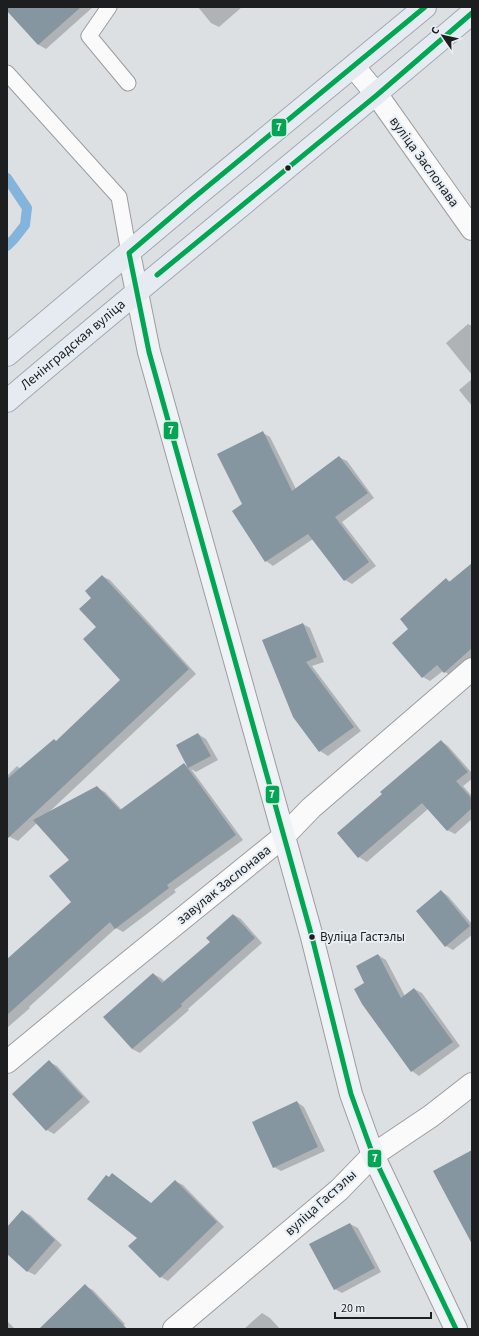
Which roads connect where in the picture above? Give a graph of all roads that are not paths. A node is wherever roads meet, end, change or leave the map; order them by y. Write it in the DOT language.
graph roads {
  1 [pos="109,7"];
  2 [pos="425,7"];
  3 [pos="472,13"];
  4 [pos="354,67"];
  5 [pos="7,74"];
  6 [pos="128,83"];
  7 [pos="377,95"];
  8 [pos="472,228"];
  9 [pos="129,253"];
  10 [pos="137,291"];
  11 [pos="7,355"];
  12 [pos="7,400"];
  13 [pos="472,669"];
  14 [pos="284,836"];
  15 [pos="7,1062"];
  16 [pos="472,1084"];
  17 [pos="373,1155"];
  18 [pos="174,1329"];
  19 [pos="456,1329"];
  1 -- 6 [label="lane"];
  2 -- 4 [label="main road"];
  3 -- 7 [label="main road, Ленінградская вуліца"];
  4 -- 7 [label="street, вуліца Заслонава"];
  4 -- 9 [label="main road"];
  5 -- 9 [label="lane"];
  7 -- 8 [label="street, вуліца Заслонава"];
  7 -- 10 [label="main road, Ленінградская вуліца"];
  9 -- 10 [label="main road"];
  9 -- 11 [label="main road"];
  10 -- 12 [label="main road, Ленінградская вуліца"];
  10 -- 14 [label="main road"];
  13 -- 14 [label="street, завулак Заслонава"];
  14 -- 15 [label="street, завулак Заслонава"];
  14 -- 17 [label="main road"];
  16 -- 17 [label="street, вуліца Гастэлы"];
  17 -- 18 [label="street, вуліца Гастэлы"];
  17 -- 19 [label="main road"];
}
